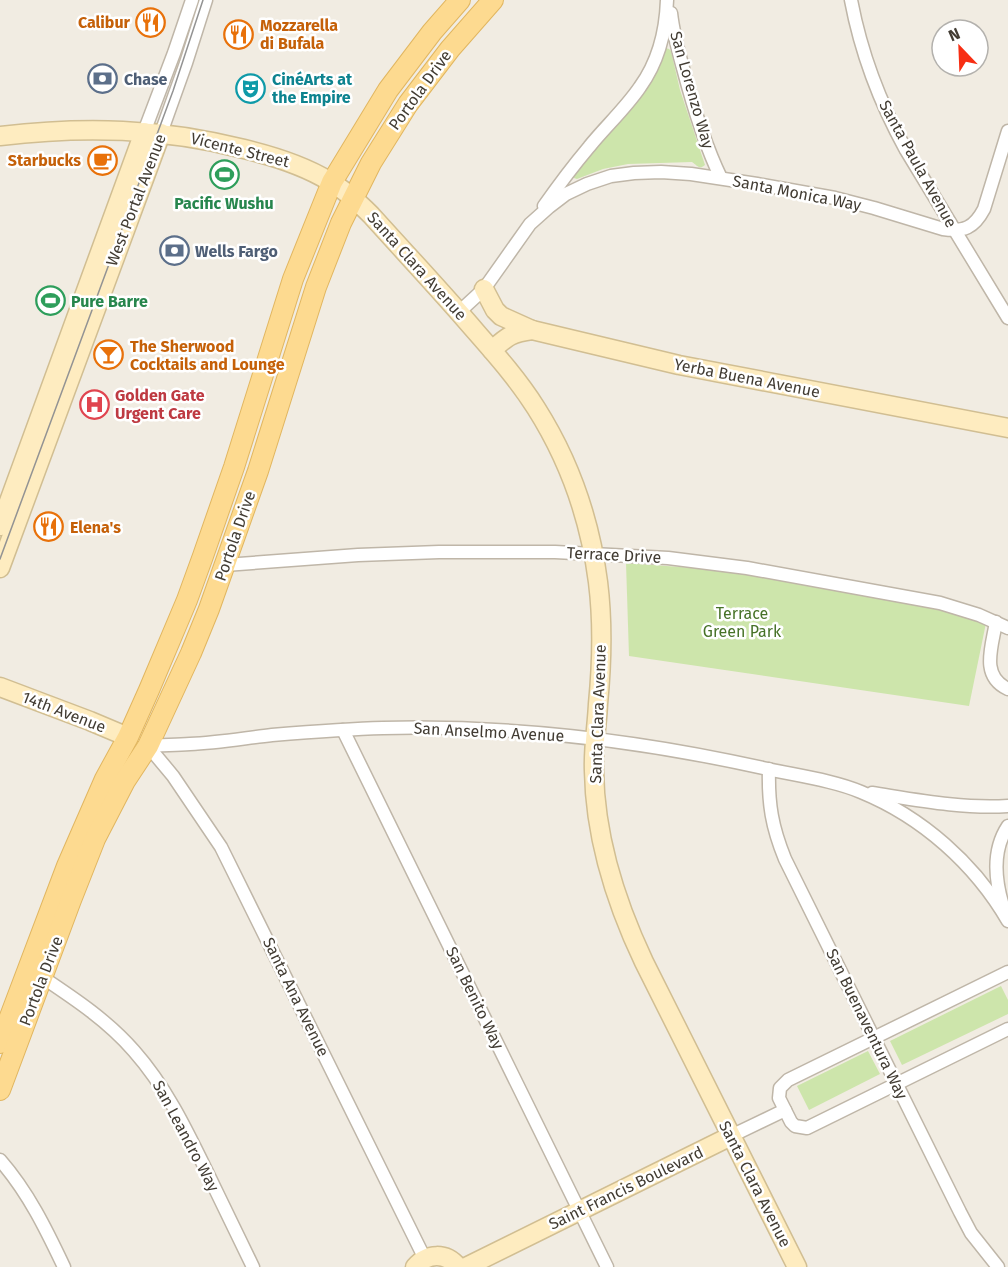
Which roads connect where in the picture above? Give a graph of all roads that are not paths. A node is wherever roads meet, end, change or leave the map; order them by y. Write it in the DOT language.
graph roads {
  1 [pos="192,0"];
  2 [pos="206,0"];
  3 [pos="493,0"];
  4 [pos="668,0"];
  5 [pos="851,0"];
  6 [pos="458,1"];
  7 [pos="472,24"];
  8 [pos="1008,131"];
  9 [pos="153,132"];
  10 [pos="0,136"];
  11 [pos="721,178"];
  12 [pos="332,182"];
  13 [pos="353,198"];
  14 [pos="530,224"];
  15 [pos="955,231"];
  16 [pos="484,289"];
  17 [pos="459,312"];
  18 [pos="1008,318"];
  19 [pos="532,330"];
  20 [pos="492,350"];
  21 [pos="1008,428"];
  22 [pos="0,525"];
  23 [pos="593,553"];
  24 [pos="225,565"];
  25 [pos="0,568"];
  26 [pos="996,622"];
  27 [pos="1008,628"];
  28 [pos="0,687"];
  29 [pos="1008,689"];
  30 [pos="344,730"];
  31 [pos="128,737"];
  32 [pos="594,739"];
  33 [pos="148,746"];
  34 [pos="769,769"];
  35 [pos="860,792"];
  36 [pos="1008,806"];
  37 [pos="1008,826"];
  38 [pos="1007,919"];
  39 [pos="1008,972"];
  40 [pos="42,977"];
  41 [pos="1008,1029"];
  42 [pos="874,1038"];
  43 [pos="0,1043"];
  44 [pos="897,1084"];
  45 [pos="0,1090"];
  46 [pos="785,1110"];
  47 [pos="731,1136"];
  48 [pos="0,1160"];
  49 [pos="580,1211"];
  50 [pos="420,1263"];
  51 [pos="64,1267"];
  52 [pos="253,1267"];
  53 [pos="458,1267"];
  54 [pos="466,1267"];
  55 [pos="607,1267"];
  56 [pos="797,1267"];
  57 [pos="998,1267"];
  1 -- 9 [label="street, West Portal Avenue"];
  2 -- 9 [label="street, West Portal Avenue"];
  3 -- 7 [label="main road, Portola Drive"];
  4 -- 11 [label="street, San Lorenzo Way"];
  4 -- 14 [label="street, Santa Monica Way"];
  5 -- 15 [label="street, Santa Paula Avenue"];
  6 -- 7 [label="street"];
  6 -- 12 [label="main road, Portola Drive"];
  7 -- 13 [label="main road, Portola Drive"];
  8 -- 15 [label="street"];
  9 -- 10 [label="street, Vicente Street"];
  9 -- 12 [label="street, Vicente Street"];
  9 -- 22 [label="street, West Portal Avenue"];
  9 -- 25 [label="street, West Portal Avenue"];
  11 -- 14 [label="street, Santa Monica Way"];
  11 -- 15 [label="street, Santa Monica Way"];
  12 -- 13 [label="street, Vicente Street"];
  12 -- 31 [label="main road, Portola Drive"];
  13 -- 17 [label="street, Santa Clara Avenue"];
  13 -- 24 [label="main road, Portola Drive"];
  14 -- 16 [label="street, Santa Monica Way"];
  15 -- 18 [label="street, Santa Paula Avenue"];
  16 -- 17 [label="street, Santa Monica Way"];
  16 -- 19 [label="street, Yerba Buena Avenue"];
  17 -- 20 [label="street, Santa Clara Avenue"];
  19 -- 20 [label="street"];
  19 -- 21 [label="street, Yerba Buena Avenue"];
  20 -- 23 [label="street, Santa Clara Avenue"];
  23 -- 24 [label="street, Terrace Drive"];
  23 -- 26 [label="street, Terrace Drive"];
  23 -- 32 [label="street, Santa Clara Avenue"];
  24 -- 33 [label="main road, Portola Drive"];
  26 -- 27 [label="street, Terrace Drive"];
  26 -- 29 [label="street"];
  28 -- 31 [label="street, 14th Avenue"];
  30 -- 32 [label="street, San Anselmo Avenue"];
  30 -- 33 [label="street, San Anselmo Avenue"];
  30 -- 49 [label="street, San Benito Way"];
  31 -- 33 [label="main road"];
  31 -- 43 [label="main road, Portola Drive"];
  32 -- 34 [label="street, San Anselmo Avenue"];
  32 -- 47 [label="street, Santa Clara Avenue"];
  33 -- 40 [label="main road, Portola Drive"];
  33 -- 50 [label="street, Santa Ana Avenue"];
  34 -- 35 [label="street, San Anselmo Avenue"];
  34 -- 42 [label="street, San Buenaventura Way"];
  35 -- 36 [label="street, San Anselmo Avenue"];
  35 -- 38 [label="street, San Anselmo Avenue"];
  37 -- 38 [label="street, San Anselmo Avenue"];
  39 -- 42 [label="street"];
  40 -- 45 [label="main road, Portola Drive"];
  40 -- 52 [label="street, San Leandro Way"];
  41 -- 44 [label="street"];
  42 -- 44 [label="street, San Buenaventura Way"];
  42 -- 46 [label="street"];
  44 -- 46 [label="street"];
  44 -- 57 [label="street, San Buenaventura Way"];
  46 -- 47 [label="street, Saint Francis Boulevard"];
  47 -- 49 [label="street, Saint Francis Boulevard"];
  47 -- 56 [label="street, Santa Clara Avenue"];
  48 -- 51 [label="street"];
  49 -- 54 [label="street, Saint Francis Boulevard"];
  49 -- 55 [label="street, San Benito Way"];
  50 -- 53 [label="street"];
}
